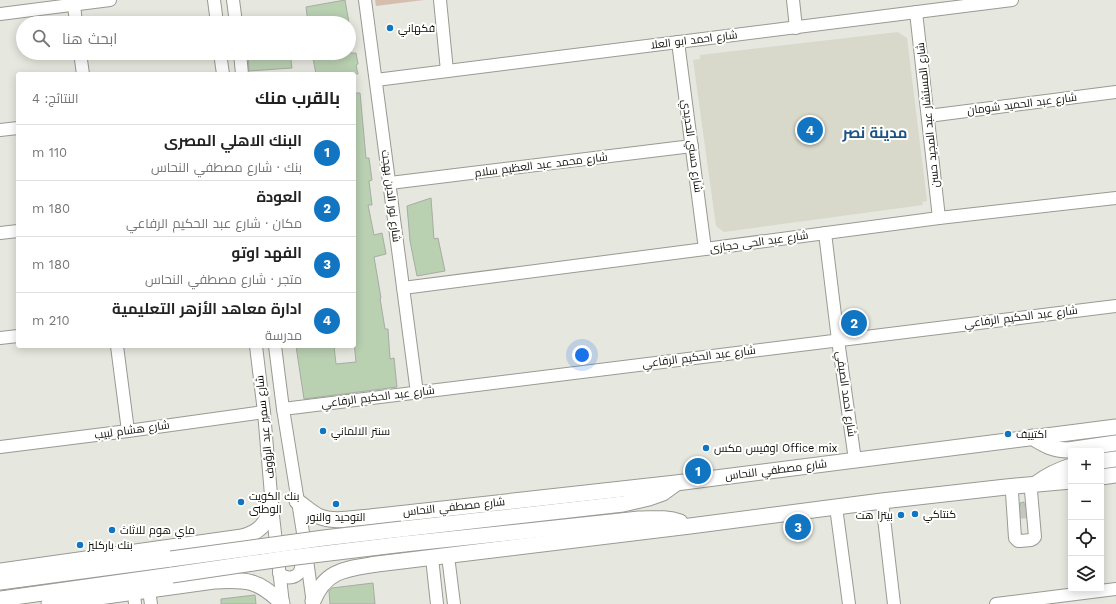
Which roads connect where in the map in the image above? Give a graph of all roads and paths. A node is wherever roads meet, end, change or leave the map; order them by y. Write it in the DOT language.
graph roads {
  1 [pos="110,0"];
  2 [pos="212,0"];
  3 [pos="233,0"];
  4 [pos="365,0"];
  5 [pos="440,0"];
  6 [pos="793,0"];
  7 [pos="1012,0"];
  8 [pos="74,5"];
  9 [pos="916,12"];
  10 [pos="0,14"];
  11 [pos="75,16"];
  12 [pos="215,16"];
  13 [pos="235,16"];
  14 [pos="796,28"];
  15 [pos="678,42"];
  16 [pos="81,60"];
  17 [pos="221,60"];
  18 [pos="241,60"];
  19 [pos="448,71"];
  20 [pos="83,72"];
  21 [pos="223,72"];
  22 [pos="242,72"];
  23 [pos="376,80"];
  24 [pos="1116,92"];
  25 [pos="928,116"];
  26 [pos="16,128"];
  27 [pos="0,130"];
  28 [pos="692,146"];
  29 [pos="390,184"];
  30 [pos="1116,198"];
  31 [pos="939,218"];
  32 [pos="16,231"];
  33 [pos="0,233"];
  34 [pos="825,233"];
  35 [pos="705,249"];
  36 [pos="403,288"];
  37 [pos="1116,306"];
  38 [pos="16,336"];
  39 [pos="0,338"];
  40 [pos="838,340"];
  41 [pos="117,348"];
  42 [pos="256,348"];
  43 [pos="275,348"];
  44 [pos="416,393"];
  45 [pos="283,409"];
  46 [pos="264,412"];
  47 [pos="1116,427"];
  48 [pos="128,431"];
  49 [pos="1032,437"];
  50 [pos="1116,443"];
  51 [pos="0,447"];
  52 [pos="1116,459"];
  53 [pos="855,460"];
  54 [pos="1104,461"];
  55 [pos="1068,467"];
  56 [pos="1116,475"];
  57 [pos="1104,477"];
  58 [pos="1068,482"];
  59 [pos="676,483"];
  60 [pos="1033,491"];
  61 [pos="1009,493"];
  62 [pos="297,501"];
  63 [pos="882,501"];
  64 [pos="272,507"];
  65 [pos="836,507"];
  66 [pos="370,517"];
  67 [pos="690,526"];
  68 [pos="212,541"];
  69 [pos="305,546"];
  70 [pos="448,556"];
  71 [pos="432,558"];
  72 [pos="378,564"];
  73 [pos="0,570"];
  74 [pos="279,573"];
  75 [pos="214,581"];
  76 [pos="0,582"];
  77 [pos="1116,589"];
  78 [pos="150,597"];
  79 [pos="134,598"];
  80 [pos="0,599"];
  81 [pos="313,603"];
  82 [pos="49,604"];
  83 [pos="282,604"];
  84 [pos="437,604"];
  85 [pos="454,604"];
  86 [pos="849,604"];
  87 [pos="894,604"];
  88 [pos="996,604"];
  1 -- 8 [label="street"];
  2 -- 12 [label="street"];
  3 -- 13 [label="street"];
  4 -- 23 [label="street, شارع نور الدين بهجت"];
  5 -- 19 [label="street"];
  6 -- 14 [label="street"];
  7 -- 9 [label="street, شارع احمد ابو العلا"];
  8 -- 10 [label="street"];
  8 -- 11 [label="street"];
  9 -- 14 [label="street, شارع احمد ابو العلا"];
  9 -- 25 [label="street, شارع المستشار عبد المجيد حسن"];
  14 -- 15 [label="street, شارع احمد ابو العلا"];
  15 -- 19 [label="street, شارع احمد ابو العلا"];
  15 -- 28 [label="street, شارع حسني الحديدي"];
  16 -- 20 [label="street"];
  17 -- 21 [label="street"];
  18 -- 22 [label="street"];
  19 -- 23 [label="street, شارع احمد ابو العلا"];
  23 -- 29 [label="street, شارع نور الدين بهجت"];
  24 -- 25 [label="street, شارع عبد الحميد شومان"];
  25 -- 31 [label="street, شارع المستشار عبد المجيد حسن"];
  26 -- 27 [label="street"];
  28 -- 29 [label="street, شارع محمد عبد العظيم سلام"];
  28 -- 35 [label="street, شارع حسني الحديدي"];
  29 -- 36 [label="street, شارع نور الدين بهجت"];
  30 -- 31 [label="street, شارع عبد الحى حجازى"];
  31 -- 34 [label="street, شارع عبد الحى حجازى"];
  32 -- 33 [label="street"];
  34 -- 35 [label="street, شارع عبد الحى حجازى"];
  34 -- 40 [label="street, شارع احمد الصيفي"];
  35 -- 36 [label="street, شارع عبد الحى حجازى"];
  36 -- 44 [label="street, شارع نور الدين بهجت"];
  37 -- 40 [label="street, شارع عبد الحكيم الرفاعي"];
  38 -- 39 [label="street"];
  40 -- 44 [label="street, شارع عبد الحكيم الرفاعي"];
  40 -- 53 [label="street, شارع احمد الصيفي"];
  41 -- 48 [label="street"];
  42 -- 46 [label="street, شارع سمير عبد الرؤوف"];
  43 -- 45 [label="street, شارع سمير عبد الرؤوف"];
  44 -- 45 [label="street, شارع عبد الحكيم الرفاعي"];
  45 -- 62 [label="street, شارع سمير عبد الرؤوف"];
  46 -- 48 [label="street, شارع هشام لبيب"];
  46 -- 64 [label="street, شارع سمير عبد الرؤوف"];
  47 -- 49 [label="main road, شارع مصطفي النحاس"];
  48 -- 51 [label="street, شارع هشام لبيب"];
  49 -- 50 [label="main road"];
  49 -- 53 [label="main road, شارع مصطفي النحاس"];
  52 -- 54 [label="main road"];
  53 -- 59 [label="main road, شارع مصطفي النحاس"];
  55 -- 60 [label="main road"];
  56 -- 57 [label="main road"];
  58 -- 60 [label="main road"];
  59 -- 66 [label="main road, شارع مصطفي النحاس"];
  59 -- 76 [label="main road, bridge"];
  60 -- 61 [label="main road"];
  60 -- 61 [label="street"];
  61 -- 63 [label="main road"];
  62 -- 66 [label="main road, شارع مصطفي النحاس"];
  62 -- 69 [label="street, شارع سمير عبد الرؤوف"];
  63 -- 65 [label="main road"];
  63 -- 87 [label="street"];
  64 -- 68 [label="main road"];
  64 -- 74 [label="street, شارع سمير عبد الرؤوف"];
  65 -- 67 [label="main road"];
  65 -- 86 [label="street"];
  66 -- 72 [label="main road"];
  67 -- 70 [label="main road"];
  67 -- 80 [label="main road, bridge"];
  68 -- 73 [label="main road"];
  68 -- 75 [label="main road"];
  69 -- 74 [label="street"];
  69 -- 81 [label="street, شارع سمير عبد الرؤوف"];
  70 -- 71 [label="main road"];
  70 -- 85 [label="street"];
  71 -- 72 [label="main road"];
  71 -- 84 [label="street"];
  72 -- 81 [label="main road"];
  74 -- 83 [label="street, شارع سمير عبد الرؤوف"];
  75 -- 78 [label="main road"];
  75 -- 83 [label="main road"];
  77 -- 88 [label="street"];
  78 -- 79 [label="main road"];
  79 -- 82 [label="main road"];
}
